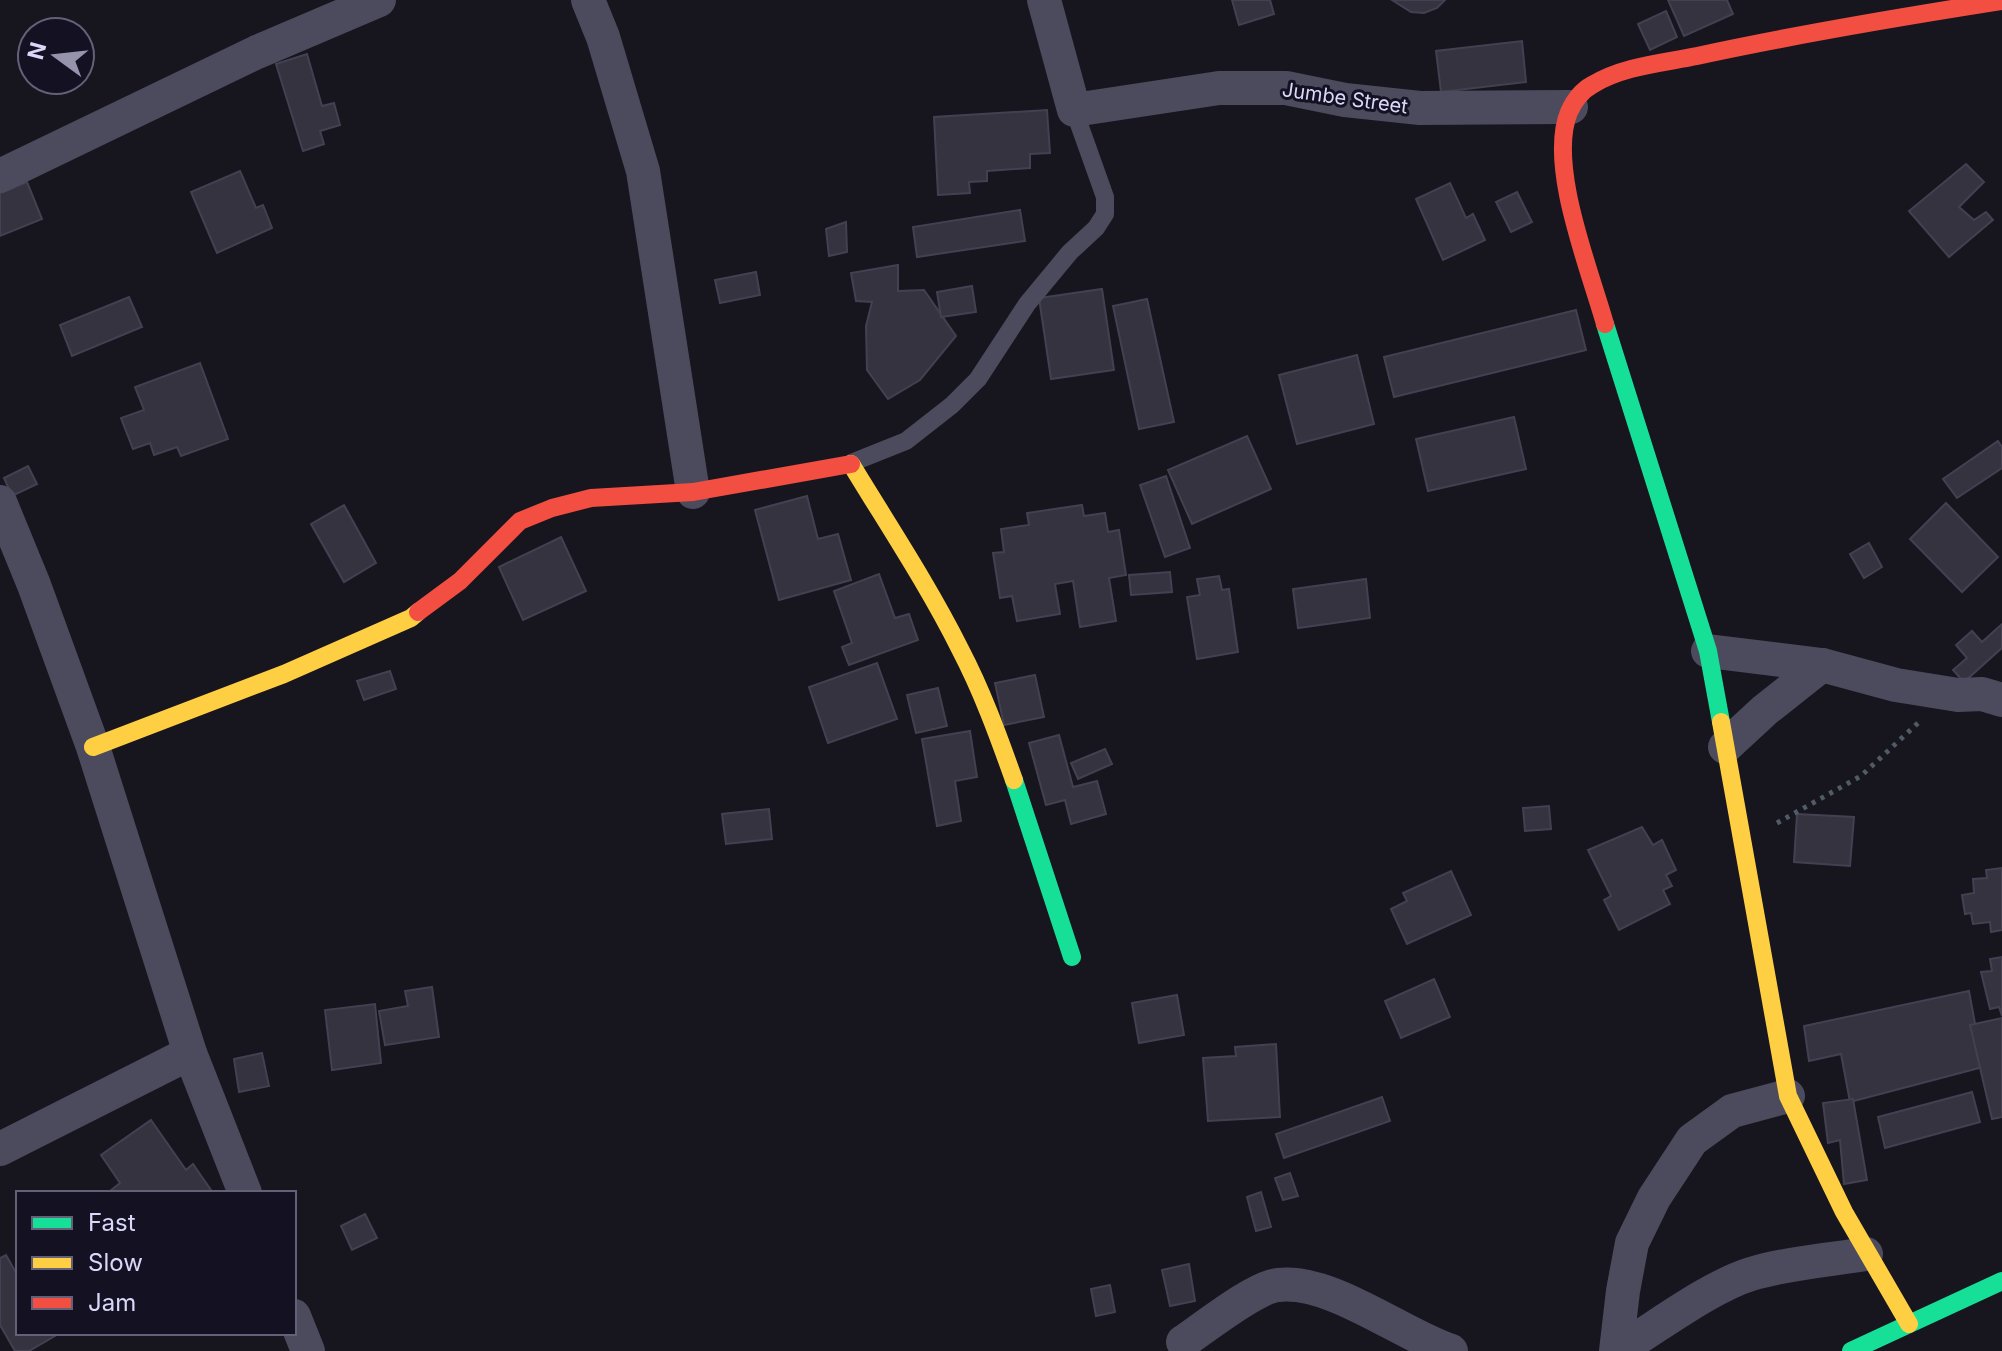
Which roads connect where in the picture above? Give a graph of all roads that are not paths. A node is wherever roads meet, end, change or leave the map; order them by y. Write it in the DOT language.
graph roads {
  1 [pos="379,0"];
  2 [pos="588,0"];
  3 [pos="1044,0"];
  4 [pos="2002,1"];
  5 [pos="1571,107"];
  6 [pos="1074,110"];
  7 [pos="0,176"];
  8 [pos="851,463"];
  9 [pos="693,492"];
  10 [pos="0,502"];
  11 [pos="1708,651"];
  12 [pos="1822,665"];
  13 [pos="2002,700"];
  14 [pos="93,747"];
  15 [pos="1725,747"];
  16 [pos="1072,957"];
  17 [pos="190,1053"];
  18 [pos="1788,1096"];
  19 [pos="0,1149"];
  20 [pos="244,1191"];
  21 [pos="1866,1254"];
  22 [pos="2002,1281"];
  23 [pos="296,1321"];
  24 [pos="1909,1324"];
  25 [pos="1183,1342"];
  26 [pos="308,1351"];
  27 [pos="1451,1351"];
  28 [pos="1617,1351"];
  29 [pos="1851,1351"];
  1 -- 7 [label="street"];
  2 -- 9 [label="street"];
  3 -- 6 [label="street"];
  4 -- 5 [label="street"];
  5 -- 6 [label="street, Jumbe Street"];
  5 -- 11 [label="street"];
  6 -- 8 [label="lane"];
  8 -- 9 [label="street"];
  8 -- 16 [label="street"];
  9 -- 14 [label="street"];
  10 -- 14 [label="street"];
  11 -- 12 [label="street"];
  11 -- 15 [label="street"];
  12 -- 13 [label="street"];
  12 -- 15 [label="street"];
  14 -- 17 [label="street"];
  15 -- 18 [label="street"];
  17 -- 19 [label="street"];
  17 -- 20 [label="street"];
  18 -- 21 [label="street"];
  18 -- 28 [label="street"];
  21 -- 24 [label="street"];
  21 -- 28 [label="street"];
  22 -- 24 [label="street"];
  23 -- 26 [label="street"];
  24 -- 29 [label="street"];
  25 -- 27 [label="street"];
}
